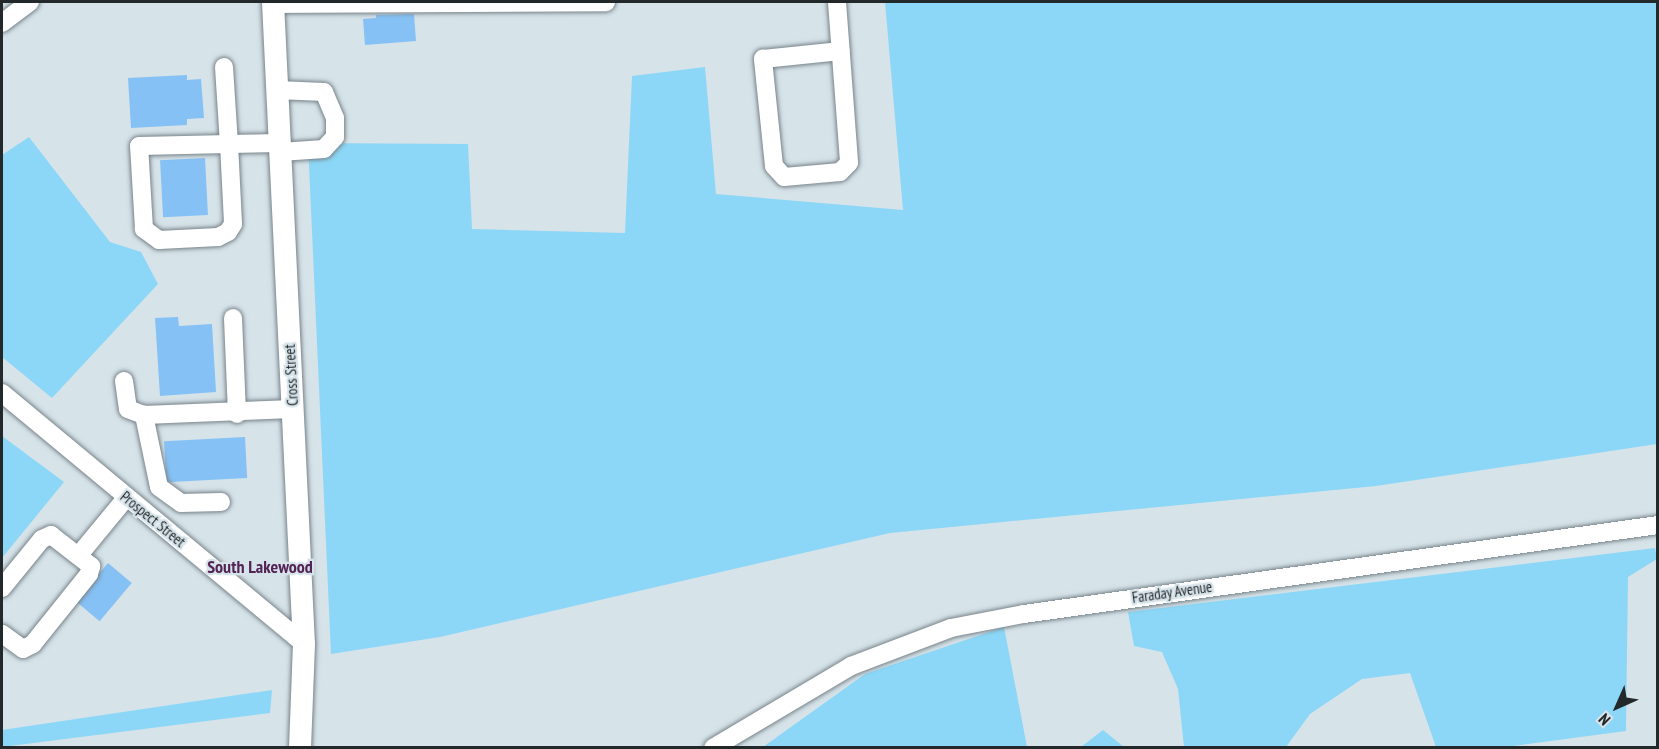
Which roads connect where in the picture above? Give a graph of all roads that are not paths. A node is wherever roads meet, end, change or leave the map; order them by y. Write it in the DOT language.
graph roads {
  1 [pos="30,2"];
  2 [pos="606,2"];
  3 [pos="837,2"];
  4 [pos="273,3"];
  5 [pos="2,23"];
  6 [pos="841,51"];
  7 [pos="224,67"];
  8 [pos="277,90"];
  9 [pos="229,144"];
  10 [pos="280,147"];
  11 [pos="233,318"];
  12 [pos="124,381"];
  13 [pos="2,395"];
  14 [pos="292,409"];
  15 [pos="237,414"];
  16 [pos="144,415"];
  17 [pos="126,498"];
  18 [pos="221,502"];
  19 [pos="1658,525"];
  20 [pos="79,555"];
  21 [pos="2,588"];
  22 [pos="2,634"];
  23 [pos="304,644"];
  24 [pos="300,747"];
  25 [pos="713,747"];
  1 -- 5 [label="street"];
  2 -- 4 [label="street"];
  3 -- 6 [label="street"];
  4 -- 8 [label="main road, Cross Street"];
  6 -- 6 [label="street"];
  7 -- 9 [label="street"];
  8 -- 10 [label="main road, Cross Street"];
  8 -- 10 [label="street"];
  9 -- 9 [label="street"];
  9 -- 10 [label="street"];
  10 -- 14 [label="main road, Cross Street"];
  11 -- 15 [label="street"];
  12 -- 16 [label="street"];
  13 -- 17 [label="street, Prospect Street"];
  14 -- 15 [label="street"];
  14 -- 23 [label="main road, Cross Street"];
  15 -- 16 [label="street"];
  16 -- 18 [label="street"];
  17 -- 20 [label="street"];
  17 -- 23 [label="street, Prospect Street"];
  19 -- 25 [label="street, Faraday Avenue"];
  20 -- 21 [label="street"];
  20 -- 22 [label="street"];
  23 -- 24 [label="main road, Cross Street"];
}
